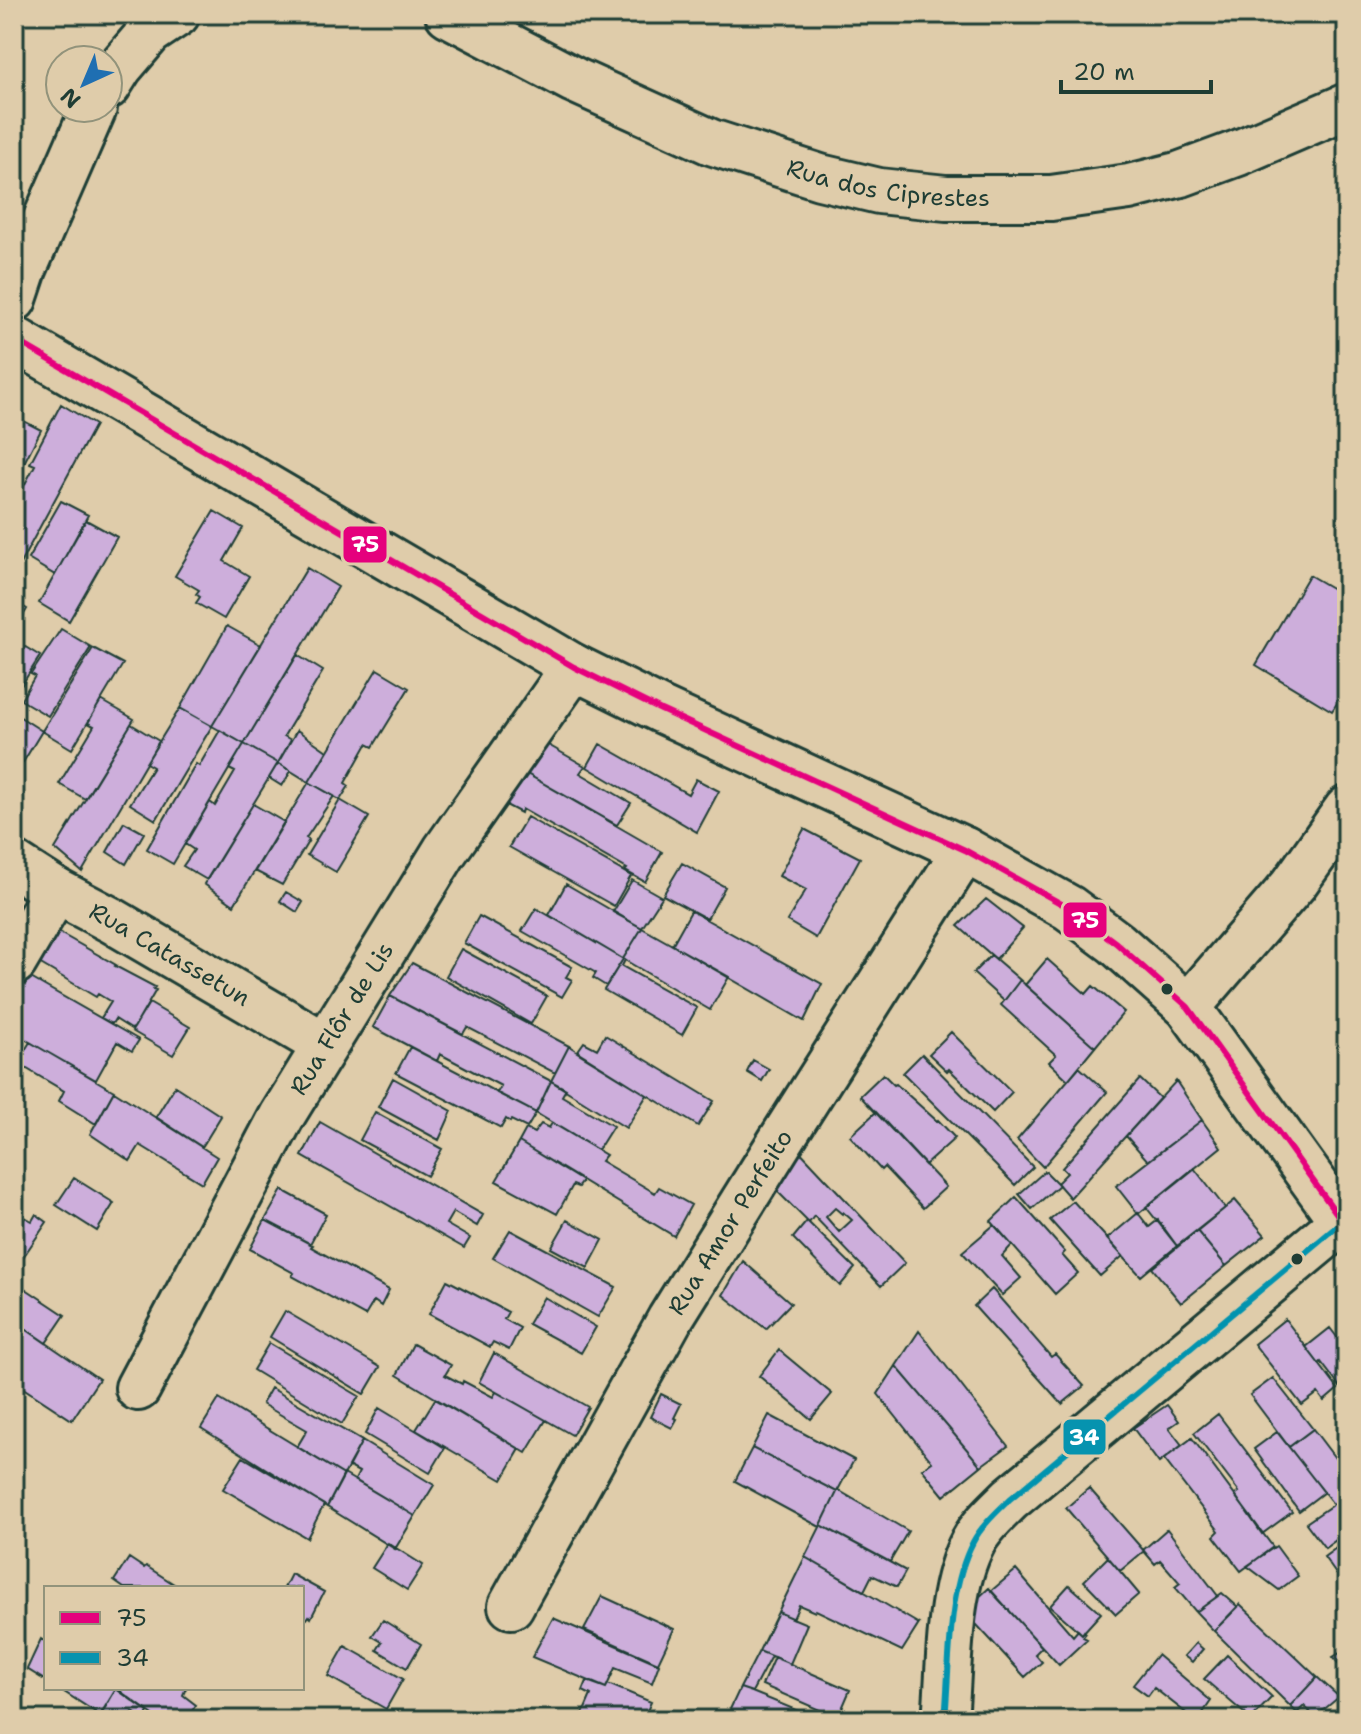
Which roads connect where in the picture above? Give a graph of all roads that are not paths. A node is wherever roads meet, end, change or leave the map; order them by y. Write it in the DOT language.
graph roads {
  1 [pos="177,14"];
  2 [pos="448,14"];
  3 [pos="124,62"];
  4 [pos="1347,106"];
  5 [pos="87,124"];
  6 [pos="14,299"];
  7 [pos="14,339"];
  8 [pos="574,667"];
  9 [pos="1347,809"];
  10 [pos="965,850"];
  11 [pos="14,864"];
  12 [pos="56,891"];
  13 [pos="14,962"];
  14 [pos="1188,1007"];
  15 [pos="325,1045"];
  16 [pos="1345,1225"];
  17 [pos="138,1388"];
  18 [pos="511,1606"];
  19 [pos="945,1720"];
  1 -- 3 [label="street"];
  2 -- 4 [label="street, Rua dos Ciprestes"];
  5 -- 6 [label="street"];
  7 -- 8 [label="street"];
  8 -- 10 [label="street"];
  8 -- 15 [label="street, Rua Flôr de Lis"];
  9 -- 14 [label="street"];
  10 -- 14 [label="street"];
  10 -- 18 [label="street, Rua Amor Perfeito"];
  11 -- 12 [label="street, Rua Catassetun"];
  12 -- 13 [label="street"];
  12 -- 15 [label="street, Rua Catassetun"];
  14 -- 16 [label="street"];
  15 -- 17 [label="street, Rua Flôr de Lis"];
  16 -- 19 [label="street"];
}
